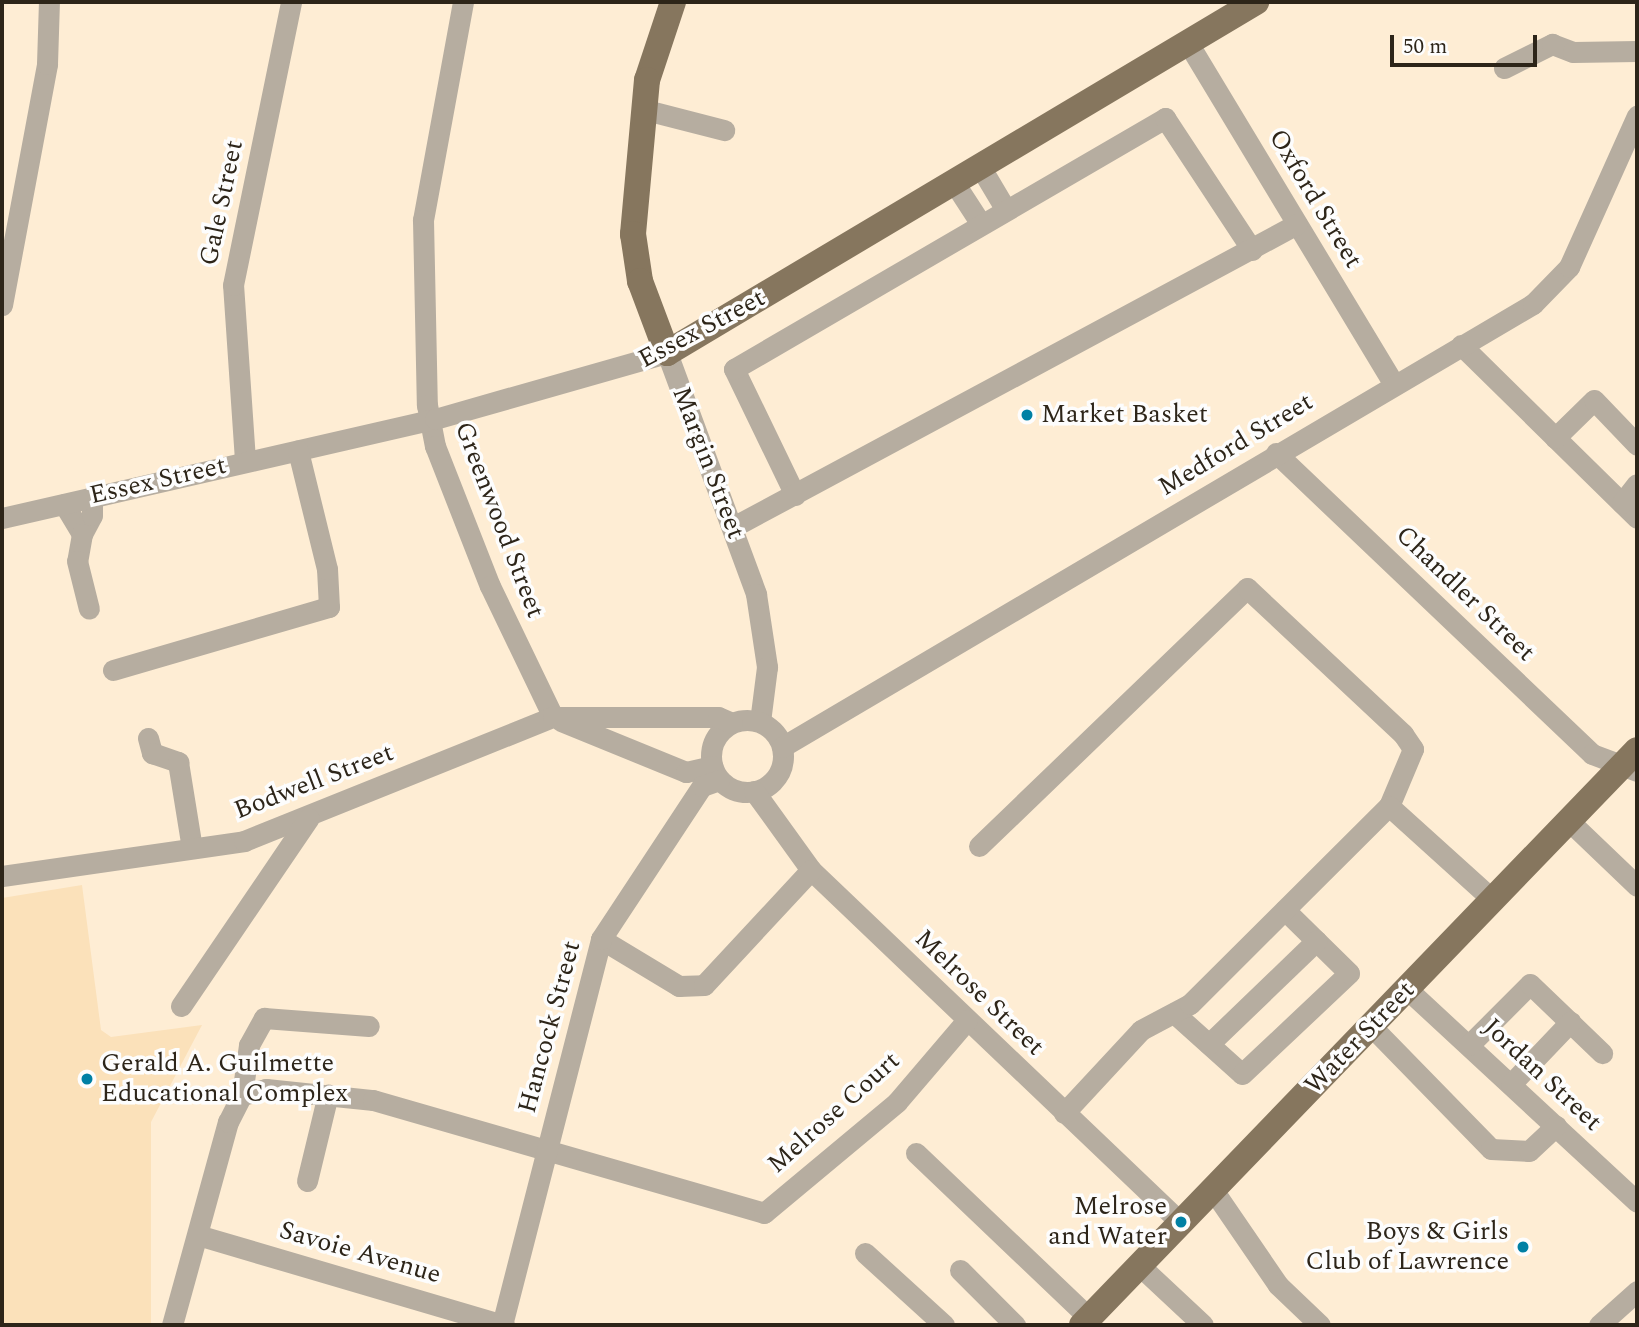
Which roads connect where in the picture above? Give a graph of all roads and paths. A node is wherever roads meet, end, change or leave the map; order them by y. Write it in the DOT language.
graph roads {
  1 [pos="49,2"];
  2 [pos="291,2"];
  3 [pos="463,2"];
  4 [pos="673,2"];
  5 [pos="1256,2"];
  6 [pos="1188,43"];
  7 [pos="1637,51"];
  8 [pos="1504,68"];
  9 [pos="642,109"];
  10 [pos="1637,116"];
  11 [pos="724,130"];
  12 [pos="981,168"];
  13 [pos="955,184"];
  14 [pos="1006,210"];
  15 [pos="981,224"];
  16 [pos="1297,224"];
  17 [pos="1252,250"];
  18 [pos="2,305"];
  19 [pos="1461,345"];
  20 [pos="667,353"];
  21 [pos="1394,384"];
  22 [pos="430,420"];
  23 [pos="1555,438"];
  24 [pos="1637,445"];
  25 [pos="298,451"];
  26 [pos="1276,453"];
  27 [pos="245,460"];
  28 [pos="1637,484"];
  29 [pos="794,495"];
  30 [pos="92,497"];
  31 [pos="64,504"];
  32 [pos="1630,511"];
  33 [pos="2,519"];
  34 [pos="733,527"];
  35 [pos="82,534"];
  36 [pos="89,609"];
  37 [pos="113,670"];
  38 [pos="553,717"];
  39 [pos="760,722"];
  40 [pos="732,723"];
  41 [pos="148,738"];
  42 [pos="782,747"];
  43 [pos="1632,762"];
  44 [pos="716,773"];
  45 [pos="754,791"];
  46 [pos="1389,806"];
  47 [pos="309,818"];
  48 [pos="1569,821"];
  49 [pos="979,846"];
  50 [pos="192,848"];
  51 [pos="811,870"];
  52 [pos="2,876"];
  53 [pos="1637,886"];
  54 [pos="1493,900"];
  55 [pos="1285,910"];
  56 [pos="601,939"];
  57 [pos="1316,940"];
  58 [pos="1407,989"];
  59 [pos="181,1006"];
  60 [pos="1174,1013"];
  61 [pos="967,1020"];
  62 [pos="1570,1022"];
  63 [pos="369,1026"];
  64 [pos="1371,1026"];
  65 [pos="1209,1044"];
  66 [pos="1469,1045"];
  67 [pos="1602,1053"];
  68 [pos="1511,1084"];
  69 [pos="328,1094"];
  70 [pos="242,1095"];
  71 [pos="1064,1113"];
  72 [pos="1556,1126"];
  73 [pos="546,1150"];
  74 [pos="916,1153"];
  75 [pos="307,1181"];
  76 [pos="1213,1190"];
  77 [pos="1637,1202"];
  78 [pos="1181,1223"];
  79 [pos="201,1236"];
  80 [pos="865,1253"];
  81 [pos="1140,1266"];
  82 [pos="960,1269"];
  83 [pos="1637,1291"];
  84 [pos="1085,1322"];
  85 [pos="172,1325"];
  86 [pos="503,1325"];
  87 [pos="944,1325"];
  88 [pos="1015,1325"];
  89 [pos="1203,1325"];
  90 [pos="1320,1325"];
  91 [pos="1599,1325"];
  1 -- 18 [label="street"];
  2 -- 27 [label="street, Gale Street"];
  3 -- 22 [label="street, Greenwood Street"];
  4 -- 9 [label="main road, Margin Street"];
  5 -- 6 [label="main road, Essex Street"];
  6 -- 12 [label="main road, Essex Street"];
  6 -- 16 [label="street, Oxford Street"];
  7 -- 8 [label="street"];
  9 -- 11 [label="street"];
  9 -- 20 [label="main road, Margin Street"];
  10 -- 19 [label="street, Medford Street"];
  12 -- 13 [label="main road, Essex Street"];
  12 -- 14 [label="street"];
  13 -- 15 [label="street"];
  13 -- 20 [label="main road, Essex Street"];
  14 -- 15 [label="street"];
  14 -- 17 [label="street"];
  15 -- 29 [label="street"];
  16 -- 17 [label="street"];
  16 -- 21 [label="street, Oxford Street"];
  17 -- 29 [label="street"];
  19 -- 21 [label="street, Medford Street"];
  19 -- 23 [label="street"];
  20 -- 22 [label="street, Essex Street"];
  20 -- 34 [label="street, Margin Street"];
  21 -- 26 [label="street, Medford Street"];
  22 -- 25 [label="street, Essex Street"];
  22 -- 38 [label="street, Greenwood Street"];
  23 -- 24 [label="street"];
  23 -- 32 [label="street"];
  25 -- 27 [label="street, Essex Street"];
  25 -- 37 [label="street"];
  26 -- 42 [label="street, Medford Street"];
  26 -- 43 [label="street, Chandler Street"];
  27 -- 30 [label="street, Essex Street"];
  28 -- 32 [label="street"];
  29 -- 34 [label="street"];
  30 -- 31 [label="street, Essex Street"];
  30 -- 35 [label="street"];
  31 -- 33 [label="street, Essex Street"];
  31 -- 35 [label="street"];
  34 -- 39 [label="street, Margin Street"];
  35 -- 36 [label="street"];
  38 -- 40 [label="street, Bodwell Street"];
  38 -- 44 [label="street"];
  38 -- 47 [label="street, Bodwell Street"];
  39 -- 40 [label="street"];
  39 -- 42 [label="street"];
  40 -- 44 [label="street"];
  41 -- 50 [label="street"];
  42 -- 45 [label="street"];
  43 -- 48 [label="main road, Water Street"];
  44 -- 45 [label="street"];
  44 -- 56 [label="street, Hancock Street"];
  45 -- 51 [label="street, Melrose Street"];
  46 -- 49 [label="street"];
  46 -- 54 [label="street"];
  46 -- 55 [label="street"];
  47 -- 50 [label="street, Bodwell Street"];
  47 -- 59 [label="street"];
  48 -- 53 [label="street"];
  48 -- 54 [label="main road, Water Street"];
  50 -- 52 [label="street, Bodwell Street"];
  51 -- 56 [label="street"];
  51 -- 61 [label="street, Melrose Street"];
  54 -- 58 [label="main road, Water Street"];
  55 -- 57 [label="street"];
  55 -- 60 [label="street"];
  56 -- 73 [label="street, Hancock Street"];
  57 -- 65 [label="street"];
  57 -- 65 [label="street"];
  58 -- 64 [label="main road, Water Street"];
  58 -- 66 [label="street, Jordan Street"];
  60 -- 65 [label="street"];
  60 -- 71 [label="street"];
  61 -- 71 [label="street, Melrose Street"];
  61 -- 73 [label="street, Melrose Court"];
  62 -- 66 [label="street"];
  62 -- 67 [label="street"];
  62 -- 68 [label="street"];
  63 -- 70 [label="street"];
  64 -- 72 [label="street"];
  64 -- 76 [label="main road, Water Street"];
  66 -- 68 [label="street, Jordan Street"];
  68 -- 72 [label="street, Jordan Street"];
  69 -- 70 [label="street"];
  69 -- 73 [label="street"];
  69 -- 75 [label="street"];
  70 -- 79 [label="street"];
  71 -- 78 [label="street, Melrose Street"];
  72 -- 77 [label="street, Jordan Street"];
  73 -- 86 [label="street, Hancock Street"];
  74 -- 84 [label="street"];
  76 -- 78 [label="main road, Water Street"];
  76 -- 90 [label="street"];
  78 -- 81 [label="main road, Water Street"];
  79 -- 85 [label="street"];
  79 -- 86 [label="street, Savoie Avenue"];
  80 -- 87 [label="street"];
  81 -- 84 [label="main road, Water Street"];
  81 -- 89 [label="street"];
  82 -- 88 [label="street"];
  83 -- 91 [label="street"];
}
